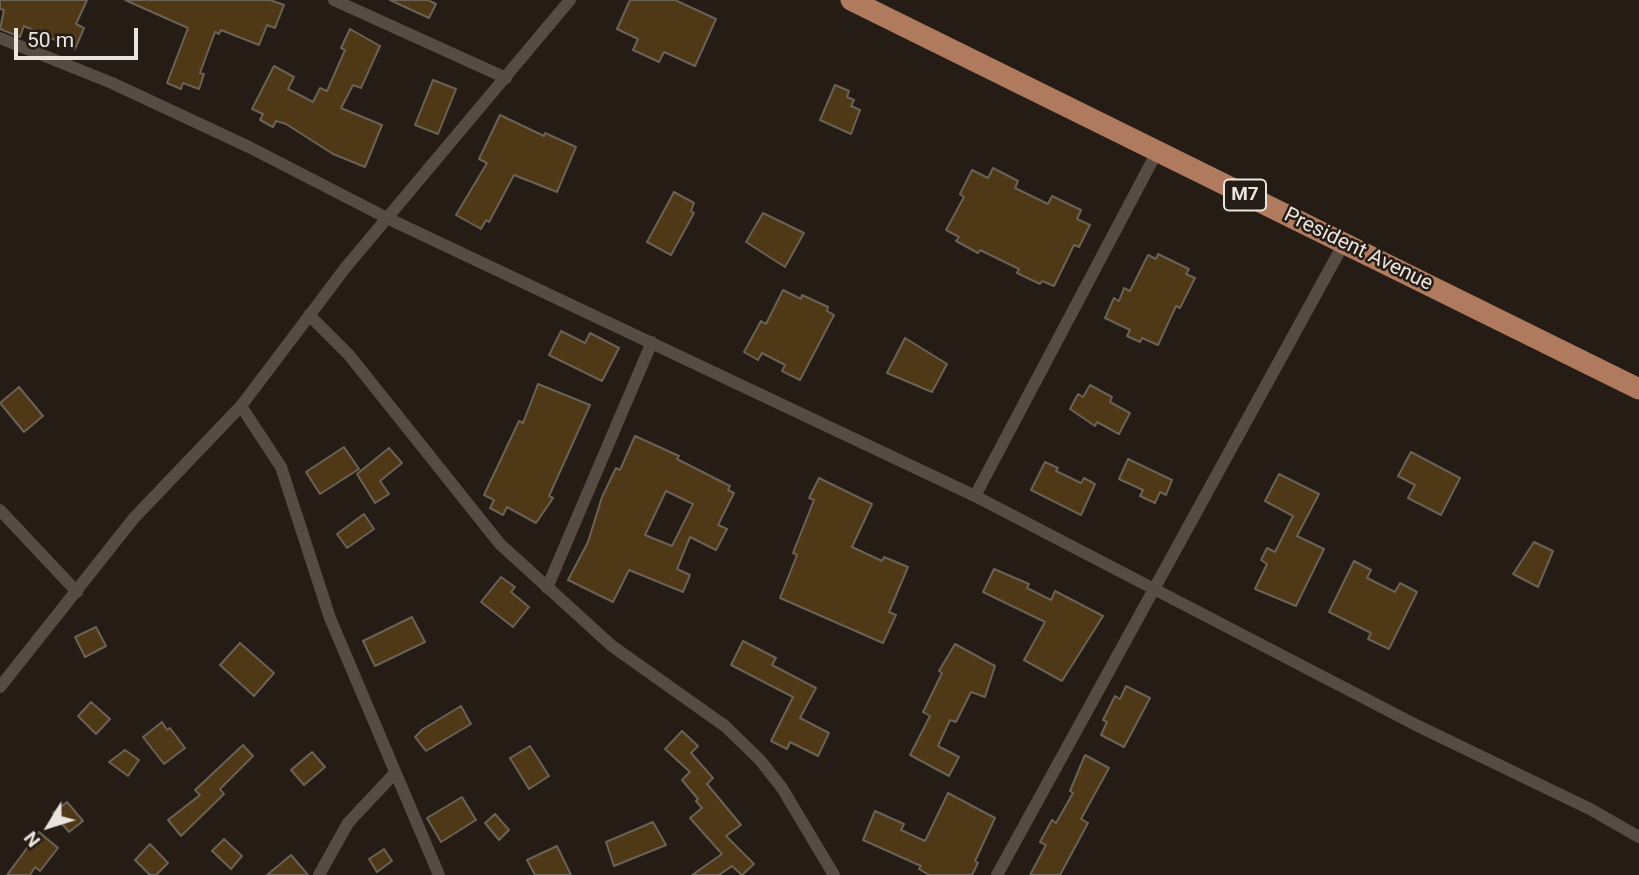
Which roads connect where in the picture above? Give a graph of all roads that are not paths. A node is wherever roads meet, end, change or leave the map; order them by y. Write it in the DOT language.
graph roads {
  1 [pos="334,0"];
  2 [pos="570,0"];
  3 [pos="851,0"];
  4 [pos="0,38"];
  5 [pos="506,78"];
  6 [pos="1158,150"];
  7 [pos="387,218"];
  8 [pos="1343,245"];
  9 [pos="309,316"];
  10 [pos="652,342"];
  11 [pos="1639,389"];
  12 [pos="241,406"];
  13 [pos="975,496"];
  14 [pos="0,510"];
  15 [pos="1154,587"];
  16 [pos="547,588"];
  17 [pos="77,593"];
  18 [pos="0,687"];
  19 [pos="394,774"];
  20 [pos="1639,837"];
  21 [pos="319,875"];
  22 [pos="439,875"];
  23 [pos="834,875"];
  24 [pos="997,875"];
  1 -- 5 [label="street"];
  2 -- 5 [label="street"];
  3 -- 6 [label="main road, President Avenue / M7"];
  4 -- 7 [label="street"];
  5 -- 7 [label="street"];
  6 -- 8 [label="main road, President Avenue / M7"];
  6 -- 13 [label="street"];
  7 -- 9 [label="street"];
  7 -- 10 [label="street"];
  8 -- 11 [label="main road, President Avenue / M7"];
  8 -- 15 [label="street"];
  9 -- 12 [label="street"];
  9 -- 16 [label="street"];
  10 -- 13 [label="street"];
  10 -- 16 [label="street"];
  12 -- 17 [label="street"];
  12 -- 19 [label="street"];
  13 -- 15 [label="street"];
  14 -- 17 [label="street"];
  15 -- 20 [label="street"];
  15 -- 24 [label="street"];
  16 -- 23 [label="street"];
  17 -- 18 [label="street"];
  19 -- 21 [label="street"];
  19 -- 22 [label="street"];
}
